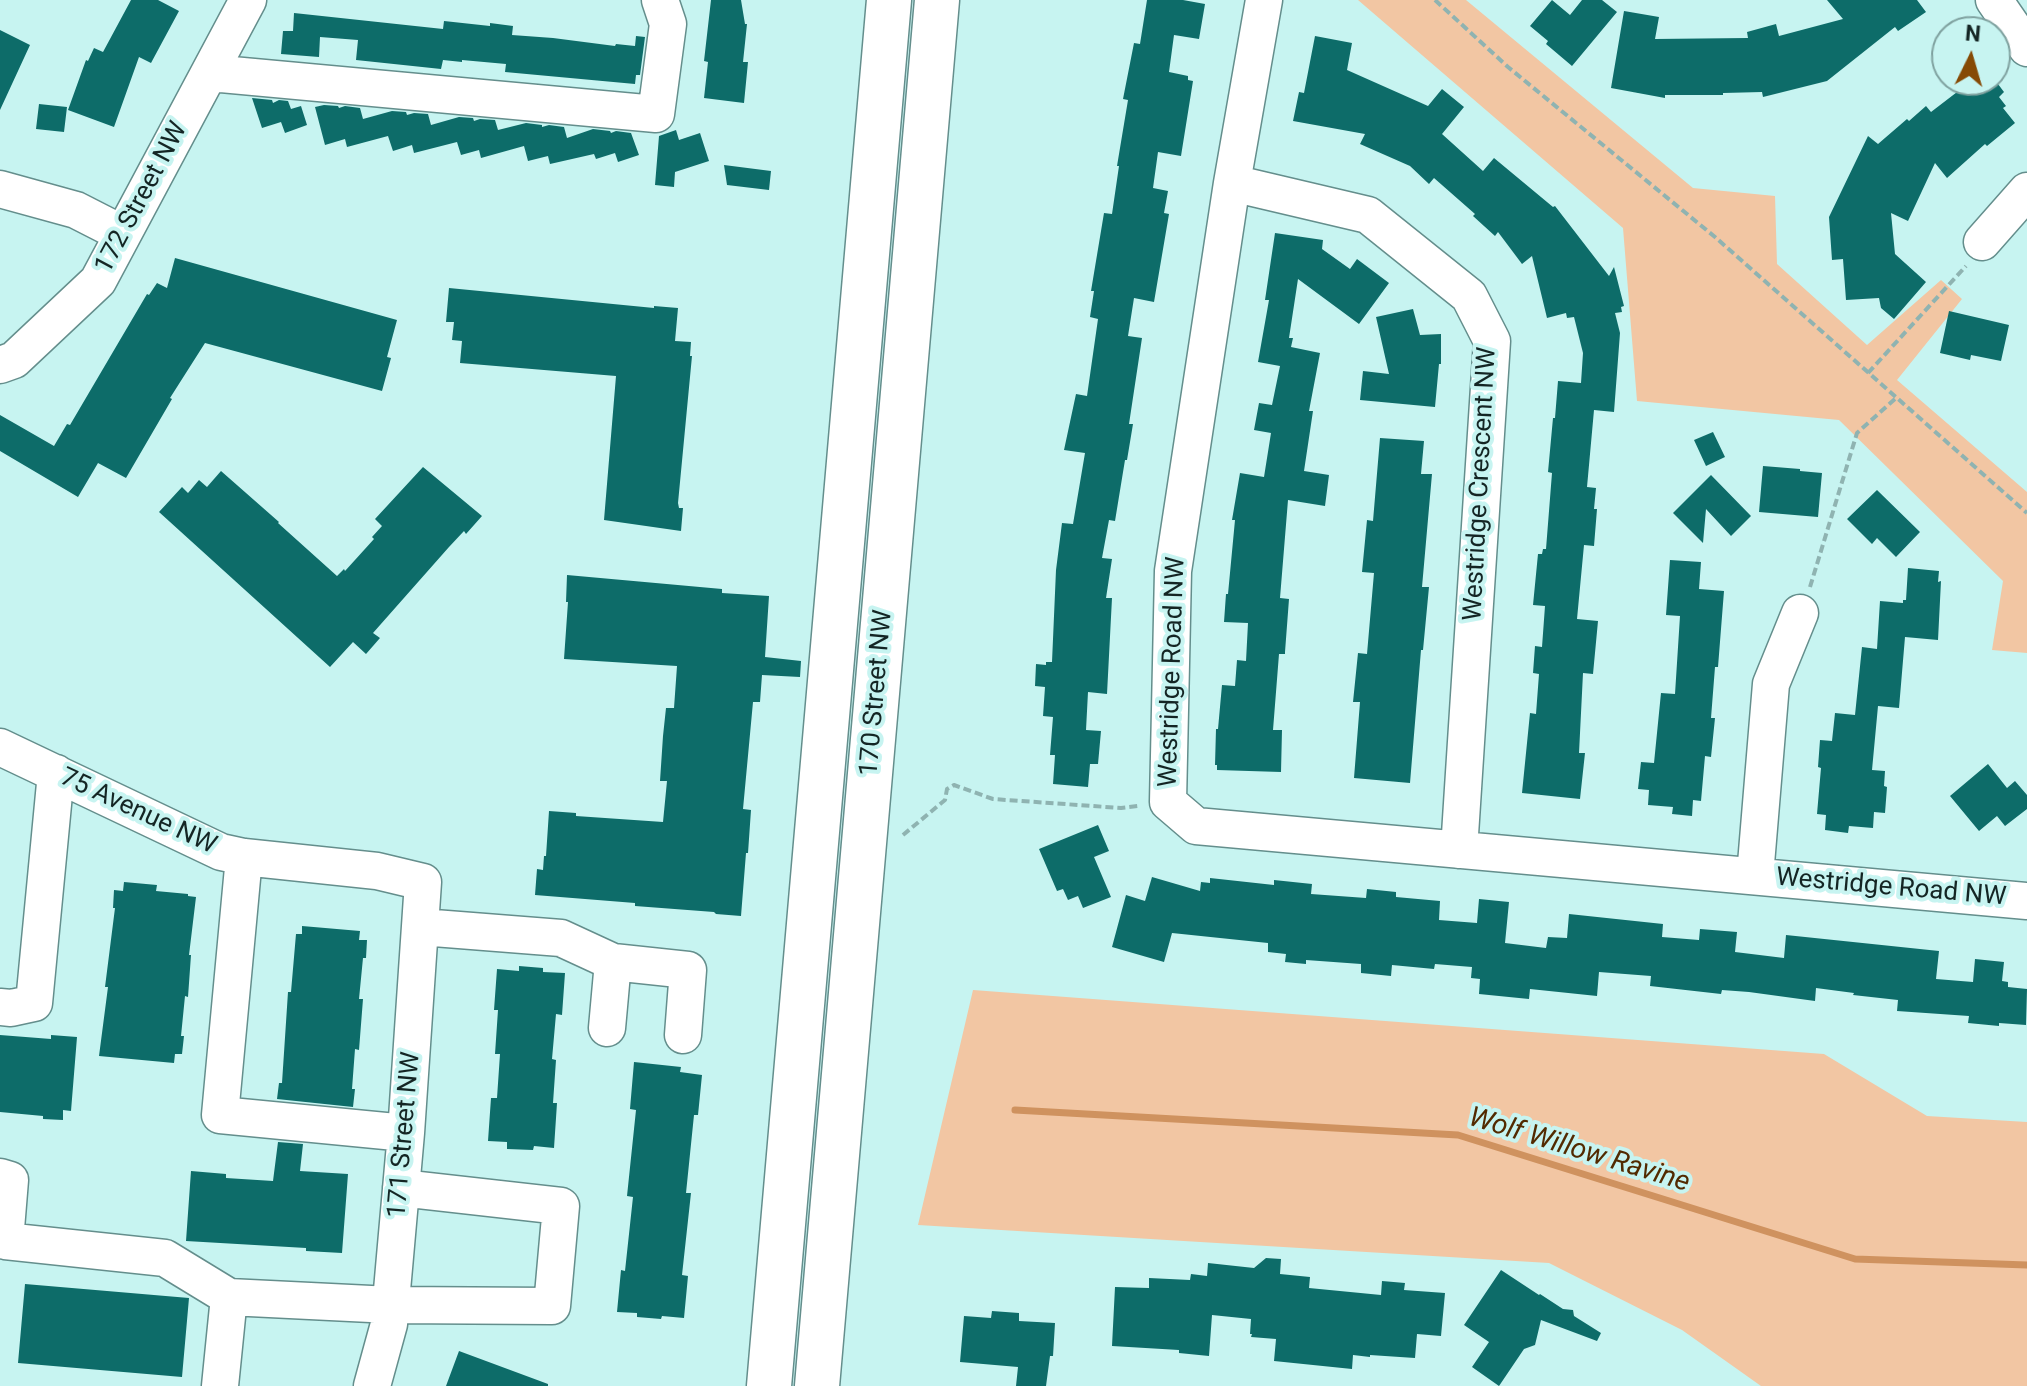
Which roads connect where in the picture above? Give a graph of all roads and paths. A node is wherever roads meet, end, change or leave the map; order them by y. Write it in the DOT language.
graph roads {
  1 [pos="248,0"];
  2 [pos="660,0"];
  3 [pos="889,0"];
  4 [pos="937,0"];
  5 [pos="1264,0"];
  6 [pos="1435,0"];
  7 [pos="1994,0"];
  8 [pos="2027,48"];
  9 [pos="210,73"];
  10 [pos="1232,183"];
  11 [pos="0,189"];
  12 [pos="2027,191"];
  13 [pos="123,234"];
  14 [pos="1982,242"];
  15 [pos="0,365"];
  16 [pos="1868,373"];
  17 [pos="1896,398"];
  18 [pos="2027,513"];
  19 [pos="1800,613"];
  20 [pos="0,747"];
  21 [pos="56,773"];
  22 [pos="1168,802"];
  23 [pos="903,835"];
  24 [pos="1459,850"];
  25 [pos="244,857"];
  26 [pos="1755,876"];
  27 [pos="423,882"];
  28 [pos="2027,901"];
  29 [pos="421,927"];
  30 [pos="613,962"];
  31 [pos="0,1007"];
  32 [pos="607,1028"];
  33 [pos="683,1035"];
  34 [pos="406,1133"];
  35 [pos="0,1177"];
  36 [pos="401,1188"];
  37 [pos="229,1297"];
  38 [pos="391,1305"];
  39 [pos="220,1386"];
  40 [pos="372,1386"];
  41 [pos="769,1386"];
  42 [pos="817,1386"];
  1 -- 9 [label="street, 172 Street NW"];
  2 -- 9 [label="street"];
  3 -- 41 [label="main road, 170 Street NW"];
  4 -- 42 [label="main road, 170 Street NW"];
  5 -- 10 [label="street, Westridge Road NW"];
  6 -- 16 [label="path"];
  7 -- 8 [label="street"];
  9 -- 13 [label="street, 172 Street NW"];
  10 -- 22 [label="street, Westridge Road NW"];
  10 -- 24 [label="street, Westridge Crescent NW"];
  11 -- 13 [label="street"];
  12 -- 14 [label="street"];
  13 -- 15 [label="street, 172 Street NW"];
  14 -- 16 [label="path"];
  16 -- 17 [label="path"];
  17 -- 18 [label="path"];
  17 -- 19 [label="path"];
  19 -- 26 [label="street, Westridge Road NW"];
  20 -- 21 [label="street, 75 Avenue NW"];
  21 -- 25 [label="street, 75 Avenue NW"];
  21 -- 31 [label="street"];
  22 -- 23 [label="path"];
  22 -- 24 [label="street, Westridge Road NW"];
  24 -- 26 [label="street, Westridge Road NW"];
  25 -- 27 [label="street, 75 Avenue NW"];
  25 -- 34 [label="street"];
  26 -- 28 [label="street, Westridge Road NW"];
  27 -- 29 [label="street, 171 Street NW"];
  29 -- 30 [label="street"];
  29 -- 34 [label="street, 171 Street NW"];
  30 -- 32 [label="street"];
  30 -- 33 [label="street"];
  34 -- 36 [label="street, 171 Street NW"];
  35 -- 37 [label="street"];
  36 -- 38 [label="street, 171 Street NW"];
  36 -- 38 [label="street"];
  37 -- 38 [label="street"];
  37 -- 39 [label="street"];
  38 -- 40 [label="street, 171 Street NW"];
}
